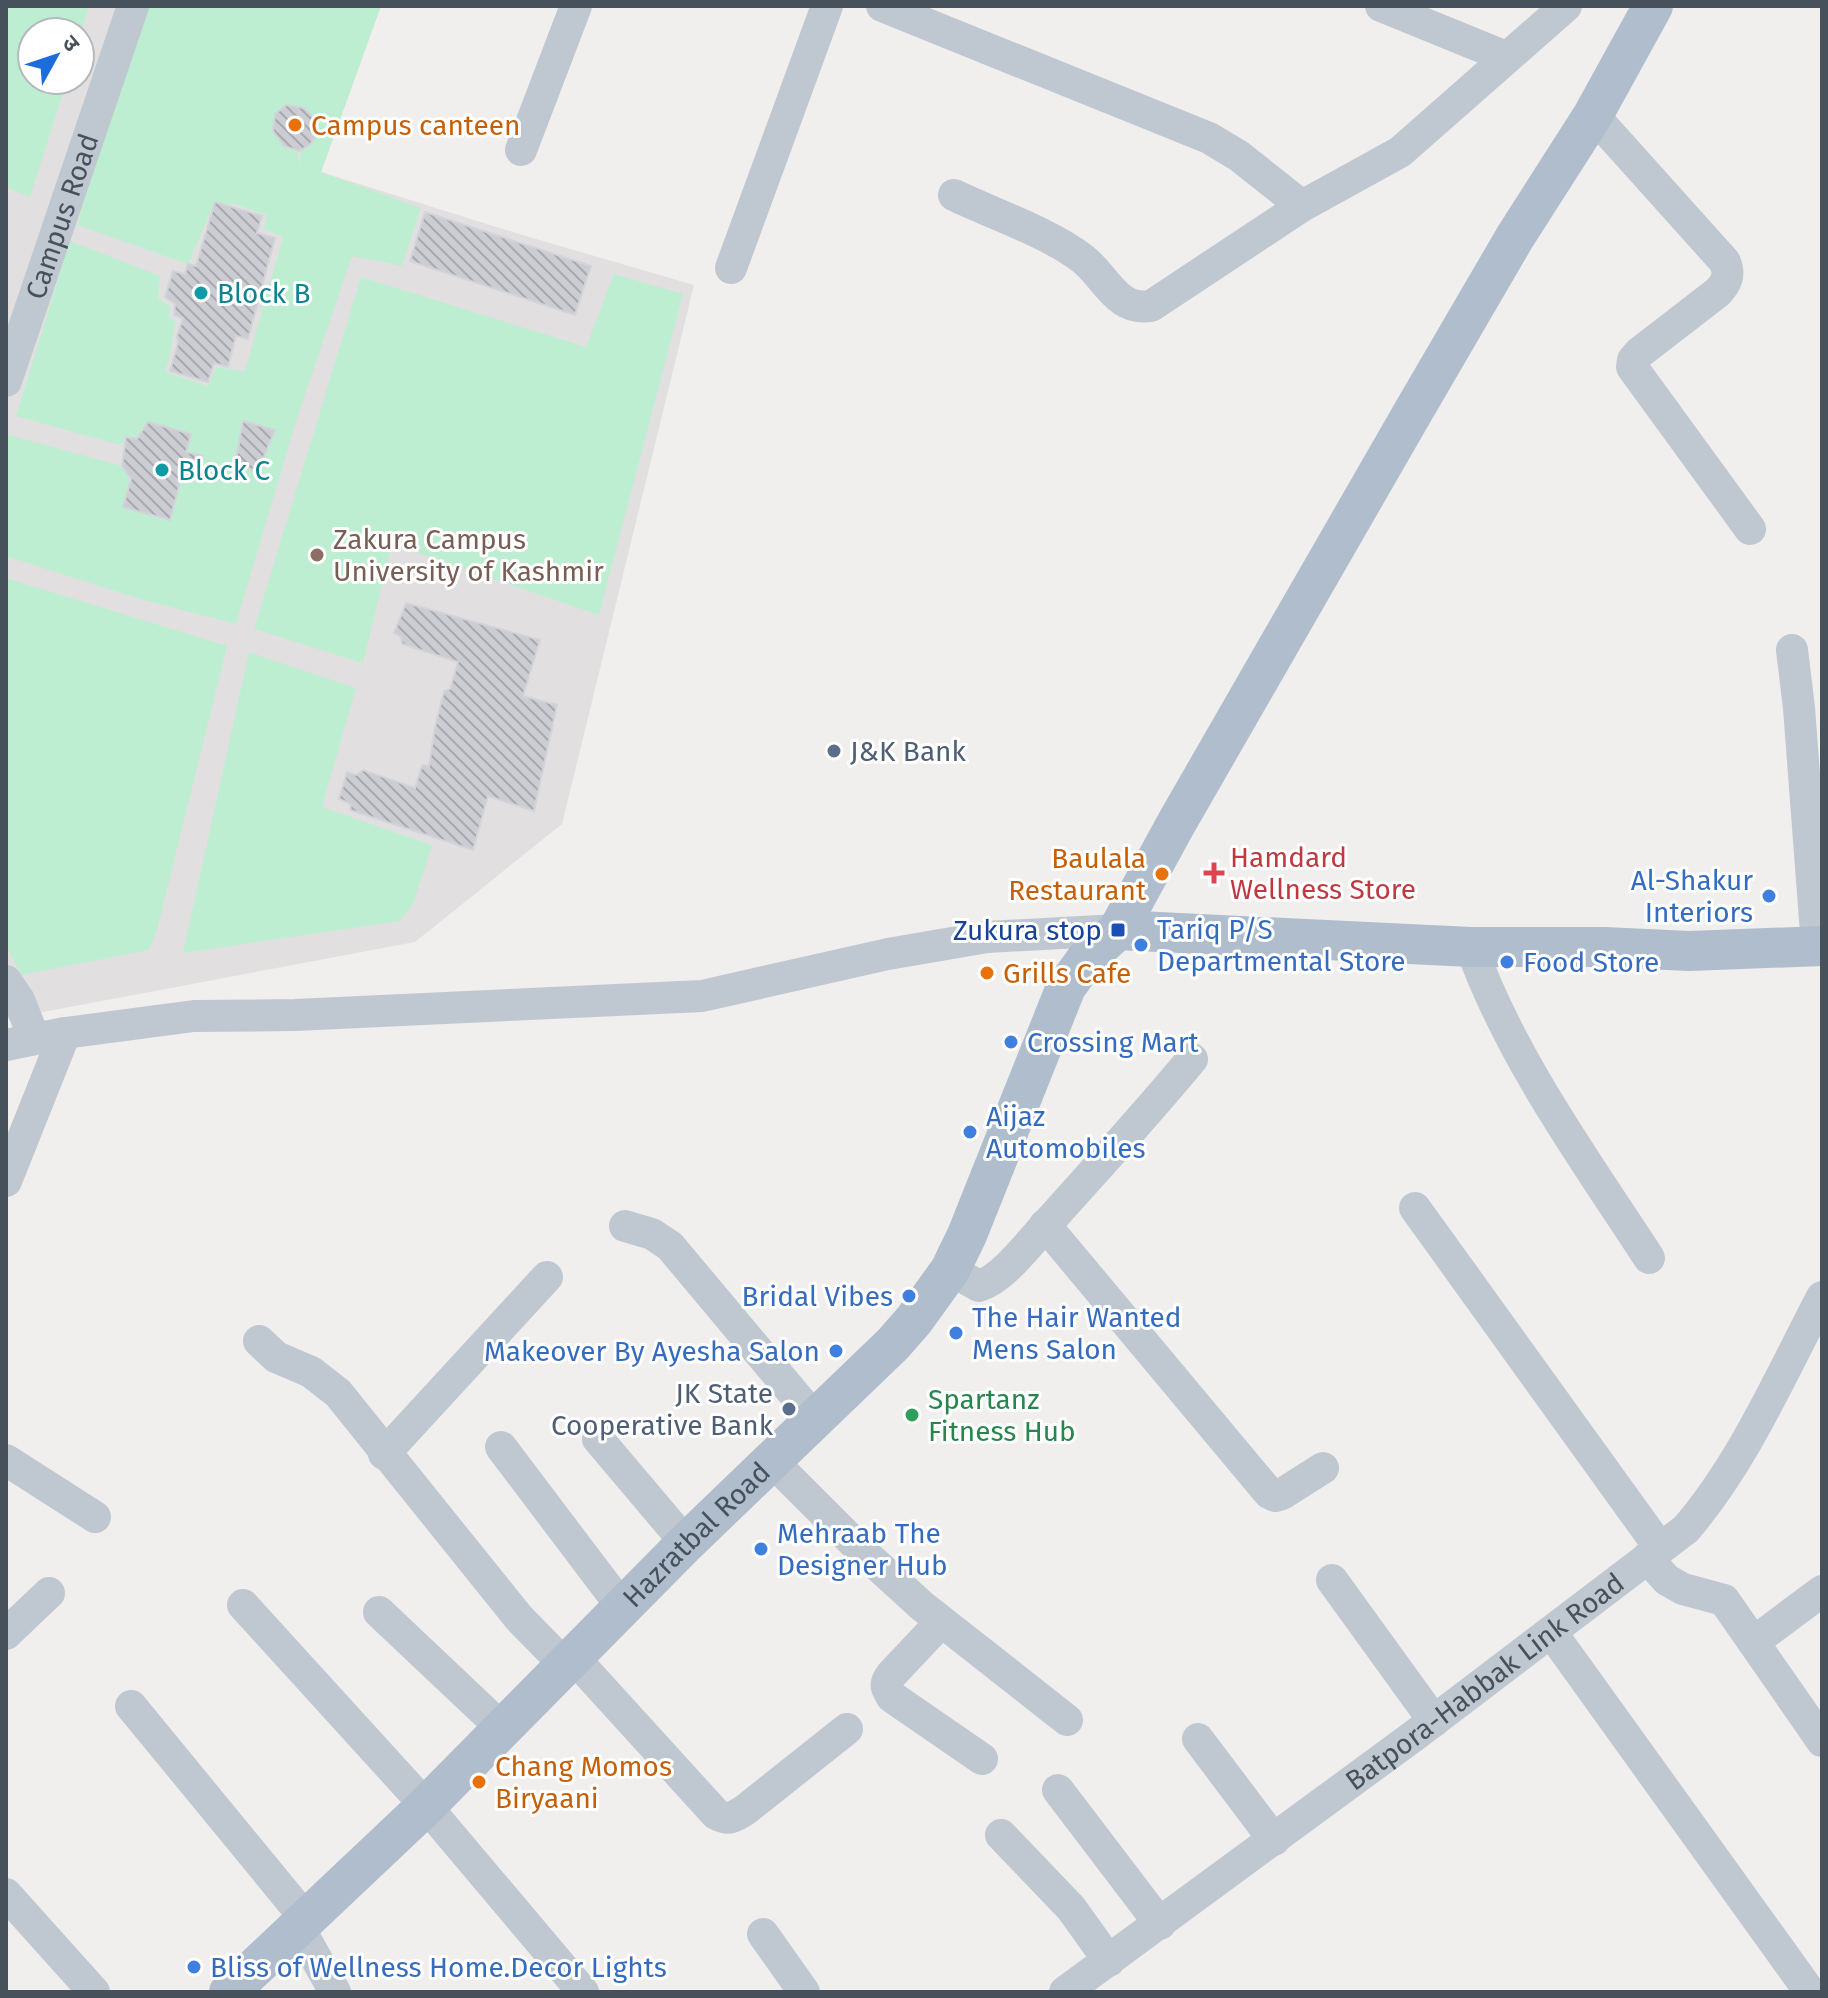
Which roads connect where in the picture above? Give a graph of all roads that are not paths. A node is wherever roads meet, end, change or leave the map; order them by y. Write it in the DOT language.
graph roads {
  1 [pos="133,6"];
  2 [pos="576,6"];
  3 [pos="827,6"];
  4 [pos="882,6"];
  5 [pos="1381,6"];
  6 [pos="1566,6"];
  7 [pos="1646,9"];
  8 [pos="1506,57"];
  9 [pos="1593,115"];
  10 [pos="521,150"];
  11 [pos="954,195"];
  12 [pos="1302,206"];
  13 [pos="731,268"];
  14 [pos="6,381"];
  15 [pos="1750,529"];
  16 [pos="1792,650"];
  17 [pos="1118,930"];
  18 [pos="1819,946"];
  19 [pos="1471,947"];
  20 [pos="6,981"];
  21 [pos="35,1039"];
  22 [pos="1192,1059"];
  23 [pos="6,1181"];
  24 [pos="1415,1208"];
  25 [pos="1045,1225"];
  26 [pos="625,1226"];
  27 [pos="1649,1258"];
  28 [pos="950,1270"];
  29 [pos="547,1277"];
  30 [pos="1822,1297"];
  31 [pos="259,1341"];
  32 [pos="816,1420"];
  33 [pos="598,1439"];
  34 [pos="501,1447"];
  35 [pos="384,1454"];
  36 [pos="6,1460"];
  37 [pos="772,1461"];
  38 [pos="1323,1468"];
  39 [pos="95,1517"];
  40 [pos="686,1543"];
  41 [pos="1654,1553"];
  42 [pos="1332,1580"];
  43 [pos="1822,1591"];
  44 [pos="49,1593"];
  45 [pos="243,1605"];
  46 [pos="622,1607"];
  47 [pos="379,1612"];
  48 [pos="941,1622"];
  49 [pos="1551,1632"];
  50 [pos="6,1634"];
  51 [pos="1755,1641"];
  52 [pos="570,1662"];
  53 [pos="131,1706"];
  54 [pos="1067,1720"];
  55 [pos="1434,1721"];
  56 [pos="847,1729"];
  57 [pos="504,1730"];
  58 [pos="1198,1739"];
  59 [pos="1822,1741"];
  60 [pos="982,1759"];
  61 [pos="1058,1790"];
  62 [pos="426,1806"];
  63 [pos="1001,1835"];
  64 [pos="1274,1840"];
  65 [pos="6,1894"];
  66 [pos="302,1922"];
  67 [pos="1160,1924"];
  68 [pos="763,1934"];
  69 [pos="1109,1961"];
  70 [pos="94,1992"];
  71 [pos="229,1992"];
  72 [pos="335,1992"];
  73 [pos="583,1992"];
  74 [pos="804,1992"];
  75 [pos="1065,1992"];
  76 [pos="1810,1992"];
  1 -- 14 [label="street, Campus Road"];
  2 -- 10 [label="street"];
  3 -- 13 [label="street"];
  4 -- 12 [label="street"];
  5 -- 8 [label="street"];
  6 -- 8 [label="street"];
  7 -- 9 [label="main road, Hazratbal Road"];
  8 -- 12 [label="street"];
  9 -- 15 [label="street"];
  9 -- 17 [label="main road, Hazratbal Road"];
  11 -- 12 [label="street"];
  16 -- 18 [label="street"];
  17 -- 19 [label="main road"];
  17 -- 21 [label="street"];
  17 -- 28 [label="main road, Hazratbal Road"];
  18 -- 19 [label="main road"];
  19 -- 27 [label="street"];
  20 -- 21 [label="street"];
  21 -- 23 [label="street"];
  22 -- 25 [label="street"];
  24 -- 41 [label="street"];
  25 -- 28 [label="street"];
  25 -- 38 [label="street"];
  26 -- 32 [label="street"];
  28 -- 32 [label="main road, Hazratbal Road"];
  29 -- 35 [label="street"];
  30 -- 41 [label="street, Batpora-Habbak Link Road"];
  31 -- 35 [label="street"];
  32 -- 37 [label="main road, Hazratbal Road"];
  33 -- 40 [label="street"];
  34 -- 46 [label="street"];
  35 -- 52 [label="street"];
  36 -- 39 [label="street"];
  37 -- 40 [label="main road, Hazratbal Road"];
  37 -- 48 [label="street"];
  40 -- 46 [label="main road, Hazratbal Road"];
  41 -- 49 [label="street, Batpora-Habbak Link Road"];
  41 -- 51 [label="street"];
  42 -- 55 [label="street"];
  43 -- 51 [label="street"];
  44 -- 50 [label="street"];
  45 -- 62 [label="street"];
  46 -- 52 [label="main road, Hazratbal Road"];
  47 -- 57 [label="street"];
  48 -- 54 [label="street"];
  48 -- 60 [label="street"];
  49 -- 55 [label="street, Batpora-Habbak Link Road"];
  49 -- 76 [label="street"];
  51 -- 59 [label="street"];
  52 -- 56 [label="street"];
  52 -- 57 [label="main road, Hazratbal Road"];
  53 -- 66 [label="street"];
  55 -- 64 [label="street, Batpora-Habbak Link Road"];
  57 -- 62 [label="main road, Hazratbal Road"];
  58 -- 64 [label="street"];
  61 -- 67 [label="street"];
  62 -- 66 [label="main road, Hazratbal Road"];
  62 -- 73 [label="street"];
  63 -- 69 [label="street"];
  64 -- 67 [label="street, Batpora-Habbak Link Road"];
  65 -- 70 [label="street"];
  66 -- 71 [label="main road, Hazratbal Road"];
  66 -- 72 [label="street"];
  67 -- 69 [label="street, Batpora-Habbak Link Road"];
  68 -- 74 [label="street"];
  69 -- 75 [label="street, Batpora-Habbak Link Road"];
}
